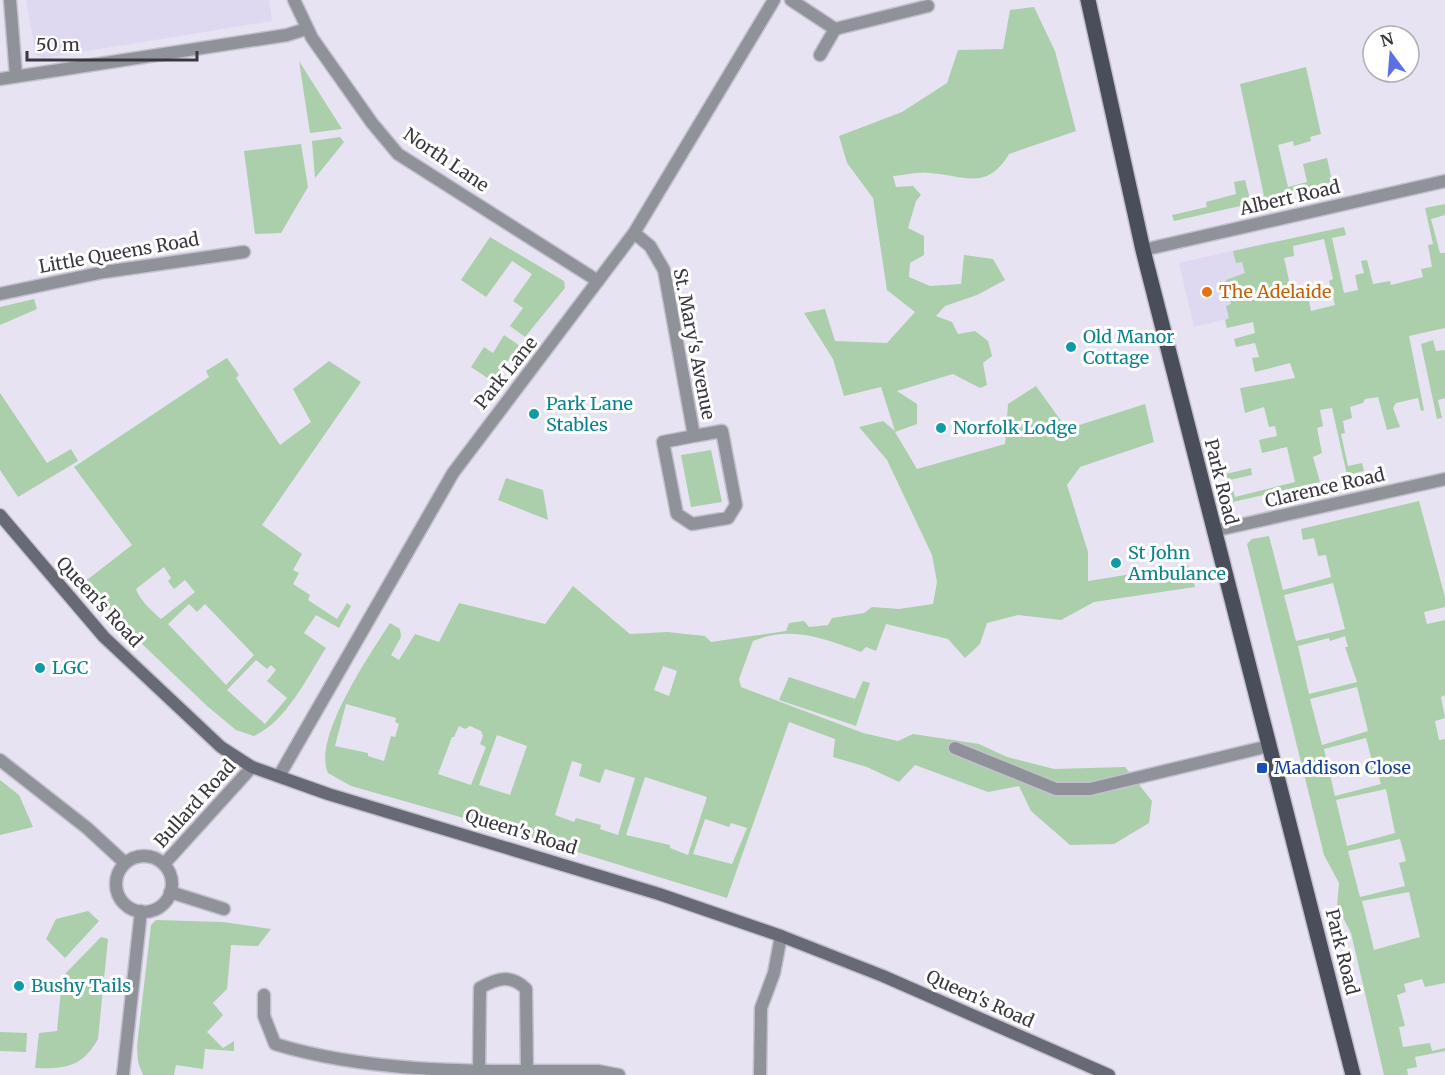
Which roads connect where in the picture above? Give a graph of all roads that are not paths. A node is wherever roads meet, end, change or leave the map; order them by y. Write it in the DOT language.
graph roads {
  1 [pos="10,0"];
  2 [pos="294,0"];
  3 [pos="774,0"];
  4 [pos="791,0"];
  5 [pos="1088,0"];
  6 [pos="928,6"];
  7 [pos="306,29"];
  8 [pos="835,29"];
  9 [pos="820,55"];
  10 [pos="16,76"];
  11 [pos="0,79"];
  12 [pos="1445,181"];
  13 [pos="634,233"];
  14 [pos="1143,250"];
  15 [pos="244,252"];
  16 [pos="598,281"];
  17 [pos="0,294"];
  18 [pos="694,436"];
  19 [pos="1445,479"];
  20 [pos="0,515"];
  21 [pos="1213,531"];
  22 [pos="1269,746"];
  23 [pos="955,748"];
  24 [pos="0,760"];
  25 [pos="252,767"];
  26 [pos="279,776"];
  27 [pos="125,863"];
  28 [pos="164,864"];
  29 [pos="170,892"];
  30 [pos="224,909"];
  31 [pos="141,911"];
  32 [pos="781,936"];
  33 [pos="264,995"];
  34 [pos="479,1071"];
  35 [pos="527,1071"];
  36 [pos="123,1075"];
  37 [pos="619,1075"];
  38 [pos="760,1075"];
  39 [pos="1109,1075"];
  40 [pos="1353,1075"];
  1 -- 10 [label="street"];
  2 -- 7 [label="street, North Lane"];
  3 -- 13 [label="street, Park Lane"];
  4 -- 8 [label="street"];
  5 -- 14 [label="main road, Park Road"];
  6 -- 8 [label="street"];
  7 -- 10 [label="street"];
  7 -- 16 [label="street, North Lane"];
  8 -- 9 [label="street"];
  10 -- 11 [label="street"];
  12 -- 14 [label="street, Albert Road"];
  13 -- 16 [label="street, Park Lane"];
  13 -- 18 [label="street, St. Mary's Avenue"];
  14 -- 21 [label="main road, Park Road"];
  15 -- 17 [label="street, Little Queens Road"];
  16 -- 26 [label="street, Park Lane"];
  18 -- 18 [label="street, St. Mary's Avenue"];
  19 -- 21 [label="street, Clarence Road"];
  20 -- 25 [label="main road, Queen's Road"];
  21 -- 22 [label="main road, Park Road"];
  22 -- 23 [label="street"];
  22 -- 40 [label="main road, Park Road"];
  24 -- 27 [label="street"];
  25 -- 26 [label="main road, Queen's Road"];
  25 -- 28 [label="street, Bullard Road"];
  26 -- 32 [label="main road, Queen's Road"];
  27 -- 28 [label="street"];
  27 -- 31 [label="street"];
  28 -- 29 [label="street"];
  29 -- 30 [label="street"];
  29 -- 31 [label="street"];
  31 -- 36 [label="street"];
  32 -- 38 [label="street"];
  32 -- 39 [label="main road, Queen's Road"];
  33 -- 34 [label="street"];
  34 -- 35 [label="street"];
  34 -- 35 [label="street"];
  35 -- 37 [label="street"];
}
